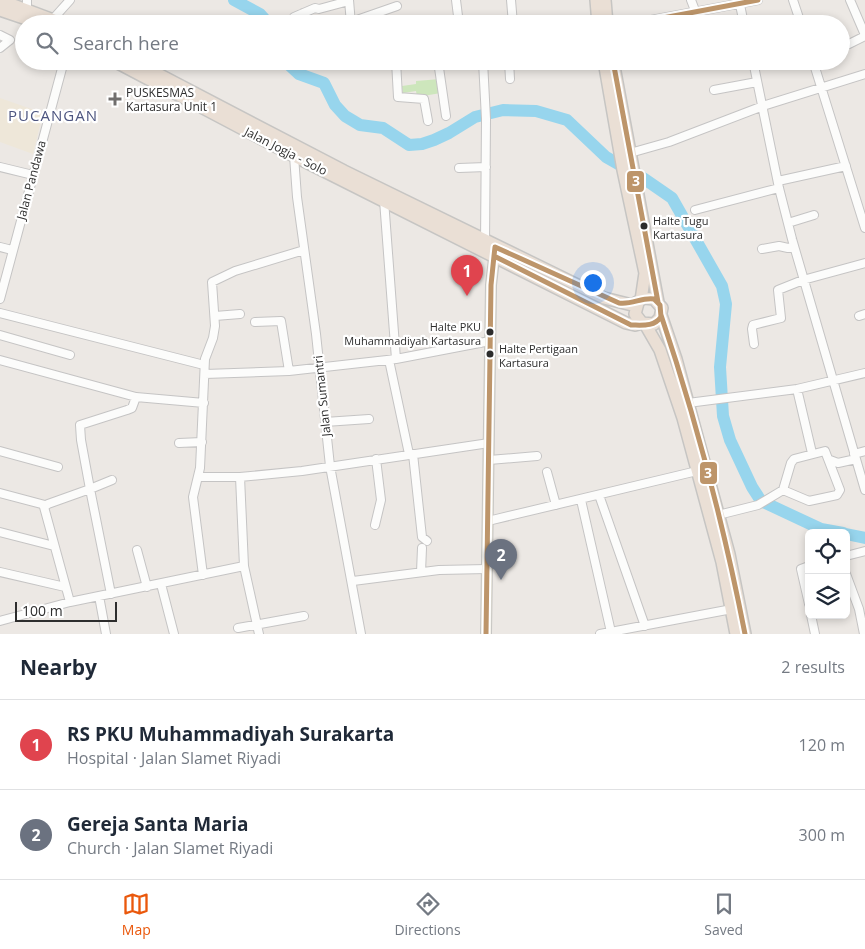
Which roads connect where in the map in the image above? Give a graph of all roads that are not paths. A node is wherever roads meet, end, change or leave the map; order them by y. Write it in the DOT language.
graph roads {
  1 [pos="0,0"];
  2 [pos="70,0"];
  3 [pos="349,0"];
  4 [pos="456,0"];
  5 [pos="511,0"];
  6 [pos="596,0"];
  7 [pos="605,0"];
  8 [pos="691,0"];
  9 [pos="758,0"];
  10 [pos="793,0"];
  11 [pos="850,0"];
  12 [pos="740,2"];
  13 [pos="397,6"];
  14 [pos="25,8"];
  15 [pos="0,10"];
  16 [pos="303,13"];
  17 [pos="696,13"];
  18 [pos="43,15"];
  19 [pos="61,15"];
  20 [pos="298,15"];
  21 [pos="350,15"];
  22 [pos="373,15"];
  23 [pos="458,15"];
  24 [pos="513,15"];
  25 [pos="597,15"];
  26 [pos="606,15"];
  27 [pos="684,15"];
  28 [pos="742,15"];
  29 [pos="798,15"];
  30 [pos="0,16"];
  31 [pos="0,35"];
  32 [pos="865,36"];
  33 [pos="850,44"];
  34 [pos="0,48"];
  35 [pos="62,70"];
  36 [pos="134,70"];
  37 [pos="146,70"];
  38 [pos="396,70"];
  39 [pos="439,70"];
  40 [pos="483,70"];
  41 [pos="510,70"];
  42 [pos="611,70"];
  43 [pos="755,70"];
  44 [pos="816,70"];
  45 [pos="865,74"];
  46 [pos="510,79"];
  47 [pos="757,82"];
  48 [pos="822,88"];
  49 [pos="175,89"];
  50 [pos="714,90"];
  51 [pos="763,106"];
  52 [pos="446,116"];
  53 [pos="428,121"];
  54 [pos="294,156"];
  55 [pos="626,160"];
  56 [pos="846,166"];
  57 [pos="0,167"];
  58 [pos="459,168"];
  59 [pos="486,168"];
  60 [pos="33,175"];
  61 [pos="778,184"];
  62 [pos="384,200"];
  63 [pos="695,210"];
  64 [pos="814,215"];
  65 [pos="788,223"];
  66 [pos="865,228"];
  67 [pos="0,247"];
  68 [pos="794,247"];
  69 [pos="490,249"];
  70 [pos="762,249"];
  71 [pos="12,250"];
  72 [pos="304,250"];
  73 [pos="865,263"];
  74 [pos="2,280"];
  75 [pos="803,280"];
  76 [pos="0,299"];
  77 [pos="639,301"];
  78 [pos="658,302"];
  79 [pos="0,313"];
  80 [pos="240,314"];
  81 [pos="215,316"];
  82 [pos="662,316"];
  83 [pos="255,322"];
  84 [pos="643,324"];
  85 [pos="0,335"];
  86 [pos="490,341"];
  87 [pos="754,344"];
  88 [pos="70,355"];
  89 [pos="0,360"];
  90 [pos="393,360"];
  91 [pos="204,365"];
  92 [pos="319,368"];
  93 [pos="289,371"];
  94 [pos="865,373"];
  95 [pos="205,374"];
  96 [pos="832,381"];
  97 [pos="797,389"];
  98 [pos="136,397"];
  99 [pos="204,403"];
  100 [pos="688,403"];
  101 [pos="369,420"];
  102 [pos="325,422"];
  103 [pos="202,442"];
  104 [pos="179,443"];
  105 [pos="489,444"];
  106 [pos="0,451"];
  107 [pos="865,451"];
  108 [pos="812,453"];
  109 [pos="411,454"];
  110 [pos="537,456"];
  111 [pos="855,456"];
  112 [pos="376,459"];
  113 [pos="489,460"];
  114 [pos="830,460"];
  115 [pos="330,466"];
  116 [pos="58,467"];
  117 [pos="698,471"];
  118 [pos="547,472"];
  119 [pos="199,477"];
  120 [pos="240,477"];
  121 [pos="112,480"];
  122 [pos="90,489"];
  123 [pos="783,490"];
  124 [pos="865,490"];
  125 [pos="0,493"];
  126 [pos="599,495"];
  127 [pos="581,500"];
  128 [pos="45,505"];
  129 [pos="556,505"];
  130 [pos="718,515"];
  131 [pos="488,521"];
  132 [pos="375,525"];
  133 [pos="0,532"];
  134 [pos="54,546"];
  135 [pos="137,550"];
  136 [pos="865,551"];
  137 [pos="850,555"];
  138 [pos="244,566"];
  139 [pos="805,568"];
  140 [pos="487,569"];
  141 [pos="0,572"];
  142 [pos="421,572"];
  143 [pos="203,575"];
  144 [pos="352,582"];
  145 [pos="161,584"];
  146 [pos="850,585"];
  147 [pos="805,586"];
  148 [pos="65,587"];
  149 [pos="146,587"];
  150 [pos="111,594"];
  151 [pos="99,596"];
  152 [pos="70,602"];
  153 [pos="732,609"];
  154 [pos="0,615"];
  155 [pos="304,616"];
  156 [pos="11,618"];
  157 [pos="812,619"];
  158 [pos="0,622"];
  159 [pos="257,624"];
  160 [pos="645,626"];
  161 [pos="238,628"];
  162 [pos="611,632"];
  163 [pos="625,632"];
  164 [pos="106,634"];
  165 [pos="174,634"];
  166 [pos="259,634"];
  167 [pos="361,634"];
  168 [pos="486,634"];
  169 [pos="600,634"];
  170 [pos="736,634"];
  171 [pos="745,634"];
  172 [pos="815,634"];
  173 [pos="864,634"];
  1 -- 14 [label="highway"];
  2 -- 19 [label="street"];
  3 -- 16 [label="street"];
  3 -- 21 [label="street"];
  4 -- 23 [label="street"];
  5 -- 24 [label="street"];
  6 -- 25 [label="highway"];
  7 -- 26 [label="highway"];
  8 -- 17 [label="street"];
  9 -- 12 [label="street"];
  10 -- 29 [label="street"];
  11 -- 32 [label="street"];
  12 -- 17 [label="street"];
  12 -- 28 [label="street"];
  13 -- 22 [label="street"];
  14 -- 15 [label="highway"];
  14 -- 18 [label="highway"];
  14 -- 30 [label="street"];
  16 -- 20 [label="street"];
  17 -- 27 [label="street"];
  31 -- 34 [label="street"];
  32 -- 33 [label="street"];
  35 -- 60 [label="street, Jalan Pandawa"];
  36 -- 49 [label="highway, Jalan Jogja - Solo"];
  37 -- 49 [label="highway, Jalan Jogja - Solo"];
  38 -- 53 [label="street"];
  39 -- 52 [label="street"];
  40 -- 59 [label="street"];
  41 -- 46 [label="street"];
  42 -- 55 [label="highway"];
  43 -- 47 [label="street"];
  44 -- 48 [label="street"];
  45 -- 48 [label="street"];
  47 -- 50 [label="street"];
  47 -- 51 [label="street"];
  48 -- 51 [label="street"];
  48 -- 56 [label="street"];
  49 -- 54 [label="highway, Jalan Jogja - Solo"];
  49 -- 69 [label="highway, Jalan Jogja - Solo"];
  51 -- 55 [label="street"];
  51 -- 61 [label="street"];
  54 -- 62 [label="highway, Jalan Jogja - Solo"];
  54 -- 72 [label="street, Jalan Sumantri"];
  55 -- 77 [label="highway"];
  55 -- 78 [label="highway"];
  56 -- 61 [label="street"];
  56 -- 66 [label="street"];
  57 -- 60 [label="street"];
  58 -- 59 [label="street"];
  59 -- 69 [label="street"];
  60 -- 71 [label="street, Jalan Pandawa"];
  61 -- 63 [label="street"];
  61 -- 65 [label="street"];
  62 -- 69 [label="highway, Jalan Jogja - Solo"];
  62 -- 90 [label="street"];
  64 -- 65 [label="street"];
  65 -- 68 [label="street"];
  67 -- 71 [label="street"];
  68 -- 70 [label="street"];
  68 -- 75 [label="street"];
  69 -- 77 [label="highway"];
  69 -- 84 [label="highway"];
  69 -- 86 [label="main road"];
  71 -- 74 [label="street, Jalan Pandawa"];
  72 -- 81 [label="street"];
  72 -- 92 [label="street, Jalan Sumantri"];
  73 -- 75 [label="street"];
  74 -- 76 [label="street, Jalan Pandawa"];
  75 -- 87 [label="street"];
  75 -- 96 [label="street"];
  77 -- 78 [label="highway"];
  77 -- 84 [label="highway"];
  78 -- 82 [label="highway"];
  79 -- 91 [label="street"];
  80 -- 81 [label="street"];
  81 -- 91 [label="street"];
  82 -- 84 [label="highway"];
  82 -- 100 [label="highway"];
  83 -- 93 [label="street"];
  84 -- 117 [label="highway"];
  85 -- 88 [label="street"];
  86 -- 90 [label="street"];
  86 -- 105 [label="main road"];
  89 -- 98 [label="street"];
  90 -- 92 [label="street"];
  90 -- 109 [label="street"];
  91 -- 95 [label="street"];
  92 -- 93 [label="street"];
  92 -- 102 [label="street, Jalan Sumantri"];
  93 -- 95 [label="street"];
  94 -- 96 [label="street"];
  95 -- 99 [label="street"];
  96 -- 97 [label="street"];
  96 -- 111 [label="street"];
  97 -- 100 [label="street"];
  97 -- 108 [label="street"];
  98 -- 99 [label="street"];
  98 -- 122 [label="street"];
  99 -- 103 [label="street"];
  100 -- 130 [label="highway"];
  101 -- 102 [label="street"];
  102 -- 115 [label="street, Jalan Sumantri"];
  103 -- 104 [label="street"];
  103 -- 119 [label="street"];
  105 -- 109 [label="street"];
  105 -- 113 [label="main road"];
  106 -- 116 [label="street"];
  107 -- 111 [label="street"];
  108 -- 114 [label="street"];
  108 -- 123 [label="street"];
  109 -- 112 [label="street"];
  109 -- 142 [label="street"];
  110 -- 113 [label="street"];
  111 -- 114 [label="street"];
  111 -- 124 [label="street"];
  112 -- 115 [label="street"];
  112 -- 132 [label="street"];
  113 -- 131 [label="main road"];
  114 -- 123 [label="street"];
  115 -- 120 [label="street"];
  115 -- 144 [label="street, Jalan Sumantri"];
  117 -- 126 [label="street"];
  117 -- 153 [label="highway"];
  118 -- 129 [label="street"];
  119 -- 120 [label="street"];
  119 -- 143 [label="street"];
  120 -- 138 [label="street"];
  121 -- 122 [label="street"];
  122 -- 128 [label="street"];
  122 -- 150 [label="street"];
  123 -- 130 [label="street"];
  125 -- 128 [label="street"];
  126 -- 127 [label="street"];
  126 -- 160 [label="street"];
  127 -- 129 [label="street"];
  127 -- 162 [label="street"];
  128 -- 134 [label="street"];
  129 -- 131 [label="street"];
  130 -- 171 [label="highway"];
  131 -- 140 [label="main road"];
  133 -- 134 [label="street"];
  134 -- 148 [label="street"];
  135 -- 149 [label="street"];
  136 -- 137 [label="street"];
  138 -- 143 [label="street"];
  138 -- 159 [label="street"];
  139 -- 147 [label="street"];
  140 -- 142 [label="street"];
  140 -- 168 [label="main road"];
  141 -- 148 [label="street"];
  142 -- 144 [label="street"];
  143 -- 145 [label="street"];
  144 -- 167 [label="street, Jalan Sumantri"];
  145 -- 149 [label="street"];
  145 -- 165 [label="street"];
  146 -- 173 [label="street"];
  148 -- 152 [label="street"];
  149 -- 150 [label="street"];
  150 -- 151 [label="street"];
  151 -- 152 [label="street"];
  151 -- 164 [label="street"];
  152 -- 156 [label="street"];
  153 -- 160 [label="street"];
  153 -- 170 [label="highway"];
  154 -- 156 [label="street"];
  155 -- 159 [label="street"];
  156 -- 158 [label="street"];
  157 -- 172 [label="street"];
  159 -- 161 [label="street"];
  159 -- 166 [label="street"];
  160 -- 163 [label="street"];
  162 -- 163 [label="street"];
  162 -- 169 [label="street"];
}
